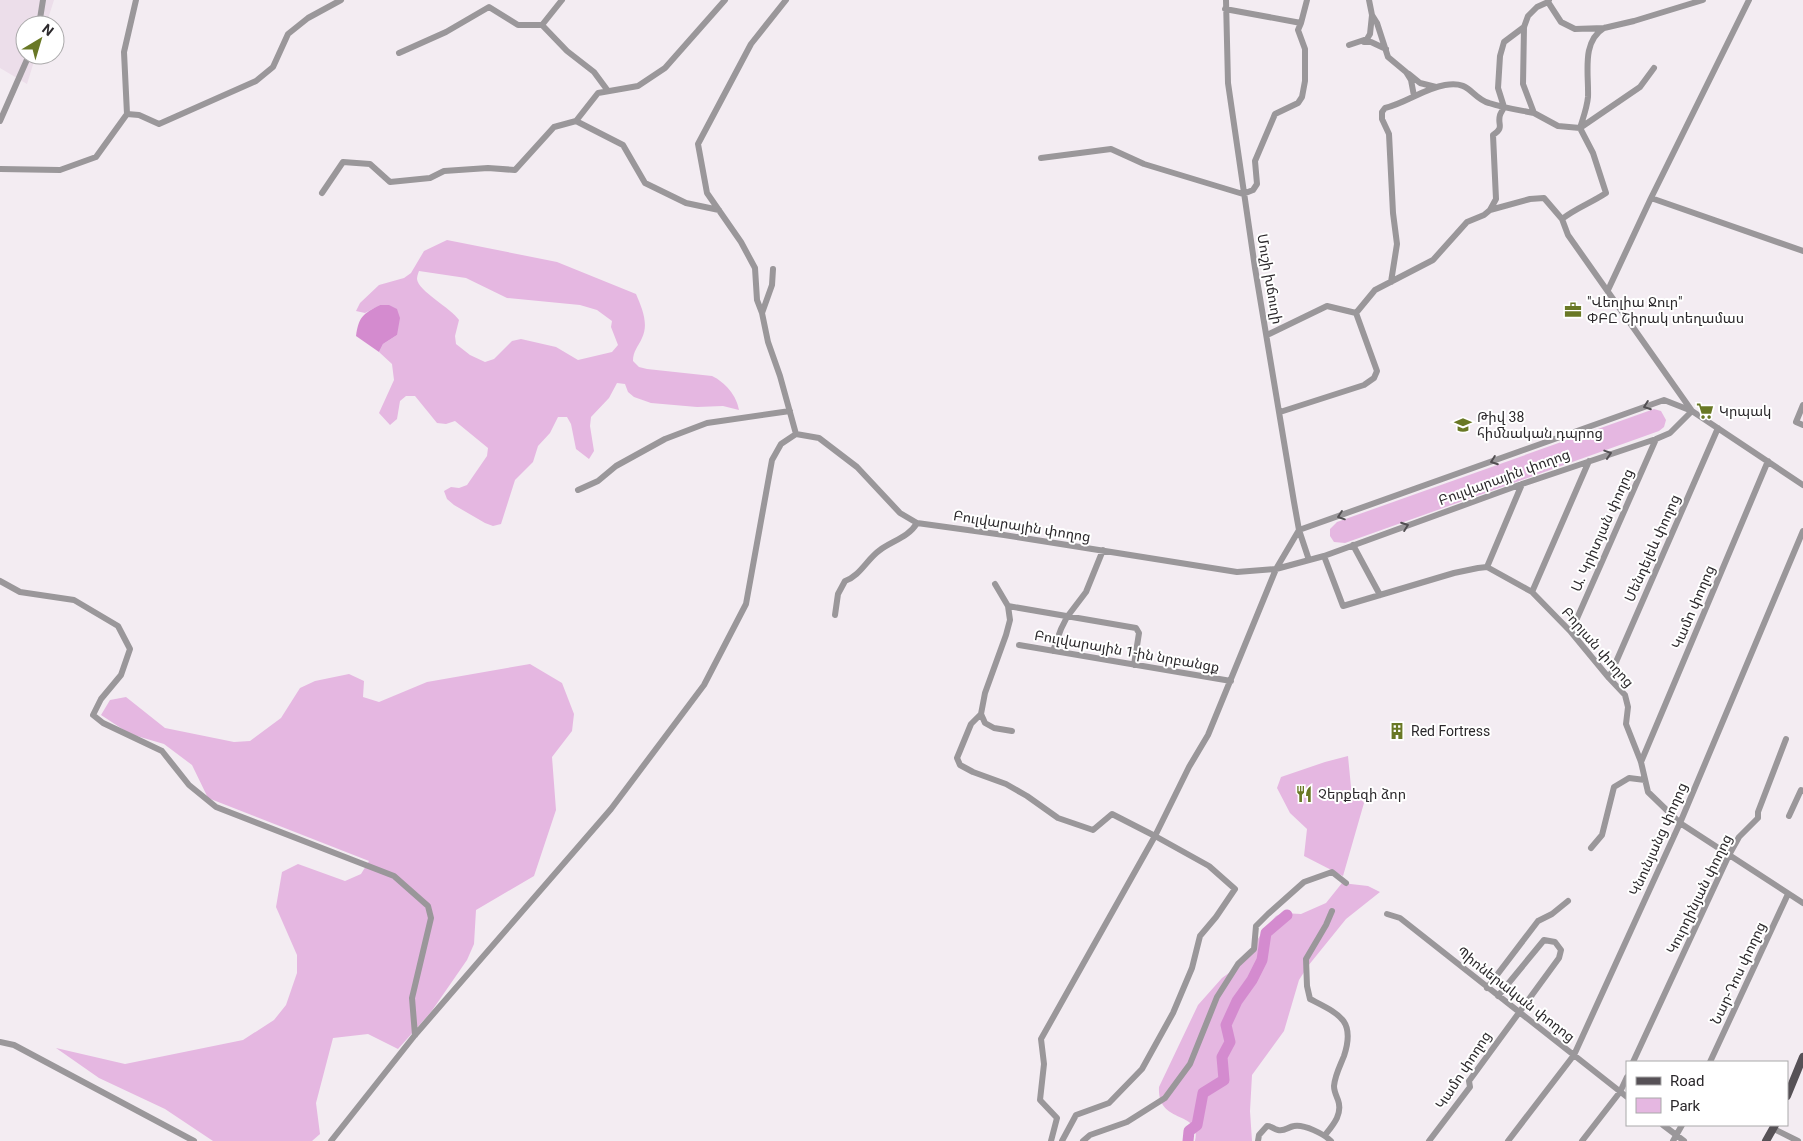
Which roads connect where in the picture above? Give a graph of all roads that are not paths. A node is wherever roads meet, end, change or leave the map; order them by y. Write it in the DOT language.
graph roads {
  1 [pos="43,0"];
  2 [pos="136,0"];
  3 [pos="341,0"];
  4 [pos="562,0"];
  5 [pos="724,0"];
  6 [pos="786,0"];
  7 [pos="1226,0"];
  8 [pos="1307,0"];
  9 [pos="1369,0"];
  10 [pos="1703,0"];
  11 [pos="1749,0"];
  12 [pos="1549,1"];
  13 [pos="1225,9"];
  14 [pos="1372,14"];
  15 [pos="41,15"];
  16 [pos="1301,23"];
  17 [pos="542,25"];
  18 [pos="1524,28"];
  19 [pos="1604,28"];
  20 [pos="1363,42"];
  21 [pos="1349,45"];
  22 [pos="1386,49"];
  23 [pos="399,52"];
  24 [pos="25,65"];
  25 [pos="1654,68"];
  26 [pos="1406,72"];
  27 [pos="1436,87"];
  28 [pos="608,91"];
  29 [pos="1414,96"];
  30 [pos="1504,107"];
  31 [pos="1534,113"];
  32 [pos="126,114"];
  33 [pos="0,121"];
  34 [pos="576,121"];
  35 [pos="1580,128"];
  36 [pos="1041,158"];
  37 [pos="0,168"];
  38 [pos="322,193"];
  39 [pos="1243,194"];
  40 [pos="1651,198"];
  41 [pos="719,210"];
  42 [pos="1490,210"];
  43 [pos="1562,219"];
  44 [pos="1803,251"];
  45 [pos="773,270"];
  46 [pos="1391,282"];
  47 [pos="1608,290"];
  48 [pos="762,313"];
  49 [pos="1356,313"];
  50 [pos="1267,336"];
  51 [pos="1803,405"];
  52 [pos="790,411"];
  53 [pos="1692,411"];
  54 [pos="1280,412"];
  55 [pos="1803,425"];
  56 [pos="1718,428"];
  57 [pos="796,434"];
  58 [pos="1656,438"];
  59 [pos="1589,461"];
  60 [pos="1768,461"];
  61 [pos="1522,484"];
  62 [pos="1803,485"];
  63 [pos="578,490"];
  64 [pos="917,523"];
  65 [pos="1300,530"];
  66 [pos="1803,531"];
  67 [pos="1353,545"];
  68 [pos="1103,550"];
  69 [pos="1324,556"];
  70 [pos="1309,560"];
  71 [pos="1487,568"];
  72 [pos="1276,569"];
  73 [pos="0,581"];
  74 [pos="995,584"];
  75 [pos="1532,592"];
  76 [pos="1380,595"];
  77 [pos="1008,606"];
  78 [pos="835,615"];
  79 [pos="1067,617"];
  80 [pos="1571,632"];
  81 [pos="1019,645"];
  82 [pos="1054,651"];
  83 [pos="1134,665"];
  84 [pos="1609,678"];
  85 [pos="1231,682"];
  86 [pos="981,714"];
  87 [pos="1012,731"];
  88 [pos="1786,739"];
  89 [pos="1640,762"];
  90 [pos="1645,780"];
  91 [pos="1803,791"];
  92 [pos="1789,816"];
  93 [pos="1680,823"];
  94 [pos="1155,836"];
  95 [pos="1591,848"];
  96 [pos="1729,855"];
  97 [pos="1346,883"];
  98 [pos="1788,894"];
  99 [pos="1568,901"];
  100 [pos="1803,903"];
  101 [pos="1332,911"];
  102 [pos="1387,914"];
  103 [pos="1487,988"];
  104 [pos="1498,996"];
  105 [pos="1518,1012"];
  106 [pos="415,1035"];
  107 [pos="0,1042"];
  108 [pos="1574,1055"];
  109 [pos="1803,1057"];
  110 [pos="1634,1061"];
  111 [pos="1710,1061"];
  112 [pos="1626,1079"];
  113 [pos="1620,1092"];
  114 [pos="1788,1094"];
  115 [pos="1626,1096"];
  116 [pos="1664,1126"];
  117 [pos="1681,1126"];
  118 [pos="1774,1127"];
  119 [pos="1326,1135"];
  120 [pos="1675,1138"];
  121 [pos="194,1141"];
  122 [pos="331,1141"];
  123 [pos="1051,1141"];
  124 [pos="1062,1141"];
  125 [pos="1083,1141"];
  126 [pos="1258,1141"];
  127 [pos="1331,1141"];
  128 [pos="1429,1141"];
  129 [pos="1508,1141"];
  130 [pos="1582,1141"];
  131 [pos="1684,1141"];
  132 [pos="1766,1141"];
  133 [pos="1798,1141"];
  1 -- 15 [label="street"];
  2 -- 32 [label="street"];
  3 -- 32 [label="street"];
  4 -- 17 [label="street"];
  5 -- 28 [label="street"];
  6 -- 41 [label="street"];
  7 -- 13 [label="street, Մուշի խճուղի"];
  8 -- 16 [label="street"];
  9 -- 14 [label="street"];
  10 -- 19 [label="street"];
  11 -- 40 [label="street"];
  12 -- 18 [label="street"];
  12 -- 19 [label="street"];
  13 -- 16 [label="street"];
  13 -- 39 [label="street, Մուշի խճուղի"];
  14 -- 20 [label="street"];
  14 -- 22 [label="street"];
  16 -- 39 [label="street"];
  17 -- 23 [label="street"];
  17 -- 28 [label="street"];
  18 -- 30 [label="street"];
  18 -- 31 [label="street"];
  19 -- 35 [label="street"];
  20 -- 21 [label="street"];
  20 -- 22 [label="street"];
  22 -- 26 [label="street"];
  24 -- 33 [label="street"];
  25 -- 35 [label="street"];
  26 -- 27 [label="street"];
  26 -- 29 [label="street"];
  27 -- 29 [label="street"];
  27 -- 30 [label="street"];
  28 -- 34 [label="street"];
  29 -- 46 [label="street"];
  30 -- 31 [label="street"];
  30 -- 42 [label="street"];
  31 -- 35 [label="street"];
  32 -- 37 [label="street"];
  34 -- 38 [label="street"];
  34 -- 41 [label="street"];
  35 -- 43 [label="street"];
  36 -- 39 [label="street"];
  39 -- 50 [label="street, Մուշի խճուղի"];
  40 -- 44 [label="street"];
  40 -- 47 [label="street"];
  41 -- 48 [label="street"];
  42 -- 43 [label="street"];
  42 -- 46 [label="street"];
  43 -- 47 [label="street"];
  45 -- 48 [label="street"];
  46 -- 49 [label="street"];
  47 -- 53 [label="street"];
  48 -- 52 [label="street"];
  49 -- 50 [label="street"];
  49 -- 54 [label="street"];
  50 -- 54 [label="street, Մուշի խճուղի"];
  51 -- 55 [label="street"];
  52 -- 57 [label="street"];
  52 -- 63 [label="street"];
  53 -- 56 [label="street"];
  53 -- 58 [label="street, Բուլվարային փողոց"];
  53 -- 65 [label="street, Բուլվարային փողոց, one-way"];
  54 -- 65 [label="street, Մուշի խճուղի"];
  56 -- 60 [label="street"];
  56 -- 84 [label="street, Մենդելեև փողոց"];
  57 -- 64 [label="street, Բուլվարային փողոց"];
  57 -- 106 [label="street"];
  59 -- 58 [label="street, Բուլվարային փողոց, one-way"];
  58 -- 80 [label="street, Ա. Կրիտյան փողոց"];
  59 -- 61 [label="street, Բուլվարային փողոց"];
  59 -- 75 [label="street"];
  60 -- 62 [label="street"];
  60 -- 89 [label="street, Կամո փողոց"];
  67 -- 61 [label="street, Բուլվարային փողոց, one-way"];
  61 -- 71 [label="street"];
  64 -- 68 [label="street, Բուլվարային փողոց"];
  64 -- 78 [label="street"];
  65 -- 70 [label="street, Մուշի խճուղի"];
  65 -- 72 [label="street"];
  66 -- 93 [label="street, Կնունյանց փողոց"];
  67 -- 69 [label="street, Բուլվարային փողոց"];
  67 -- 76 [label="street"];
  68 -- 72 [label="street, Բուլվարային փողոց"];
  68 -- 79 [label="street"];
  69 -- 70 [label="street, Բուլվարային փողոց"];
  69 -- 76 [label="street"];
  70 -- 72 [label="street, Բուլվարային փողոց"];
  71 -- 75 [label="street, Բորյան փողոց"];
  71 -- 76 [label="street"];
  72 -- 85 [label="street"];
  73 -- 106 [label="street"];
  74 -- 77 [label="street"];
  75 -- 80 [label="street, Բորյան փողոց"];
  77 -- 79 [label="street"];
  77 -- 86 [label="street"];
  79 -- 82 [label="street"];
  79 -- 83 [label="street"];
  80 -- 84 [label="street, Բորյան փողոց"];
  81 -- 82 [label="street, Բուլվարային 1-ին նրբանցք"];
  82 -- 83 [label="street, Բուլվարային 1-ին նրբանցք"];
  83 -- 85 [label="street, Բուլվարային 1-ին նրբանցք"];
  84 -- 89 [label="street, Բորյան փողոց"];
  85 -- 94 [label="street"];
  86 -- 87 [label="street"];
  86 -- 94 [label="street"];
  88 -- 96 [label="street, Կուրղինյան փողոց"];
  89 -- 90 [label="street, Բորյան փողոց"];
  90 -- 93 [label="street, Բորյան փողոց"];
  90 -- 95 [label="street"];
  91 -- 92 [label="street"];
  93 -- 96 [label="street, Բորյան փողոց"];
  93 -- 108 [label="street, Կնունյանց փողոց"];
  94 -- 123 [label="street"];
  94 -- 124 [label="street"];
  96 -- 98 [label="street, Բորյան փողոց"];
  96 -- 110 [label="street, Կուրղինյան փողոց"];
  97 -- 125 [label="street"];
  98 -- 100 [label="street, Բորյան փողոց"];
  98 -- 111 [label="street, Նար-Դոս փողոց"];
  99 -- 103 [label="street"];
  101 -- 119 [label="street"];
  102 -- 103 [label="street, Պիոներական փողոց"];
  103 -- 104 [label="street, Պիոներական փողոց"];
  104 -- 105 [label="street, Պիոներական փողոց"];
  104 -- 105 [label="street, Կամո փողոց"];
  105 -- 108 [label="street, Պիոներական փողոց"];
  105 -- 128 [label="street, Կամո փողոց"];
  106 -- 122 [label="street"];
  107 -- 121 [label="street"];
  108 -- 113 [label="street, Պիոներական փողոց"];
  108 -- 129 [label="street, Կնունյանց փողոց"];
  109 -- 114 [label="main road"];
  112 -- 113 [label="street"];
  113 -- 115 [label="street, Պիոներական փողոց"];
  113 -- 130 [label="street"];
  116 -- 120 [label="street"];
  117 -- 120 [label="street"];
  118 -- 132 [label="main road"];
  118 -- 133 [label="street"];
  119 -- 126 [label="street"];
  119 -- 127 [label="street"];
  120 -- 131 [label="street"];
}
